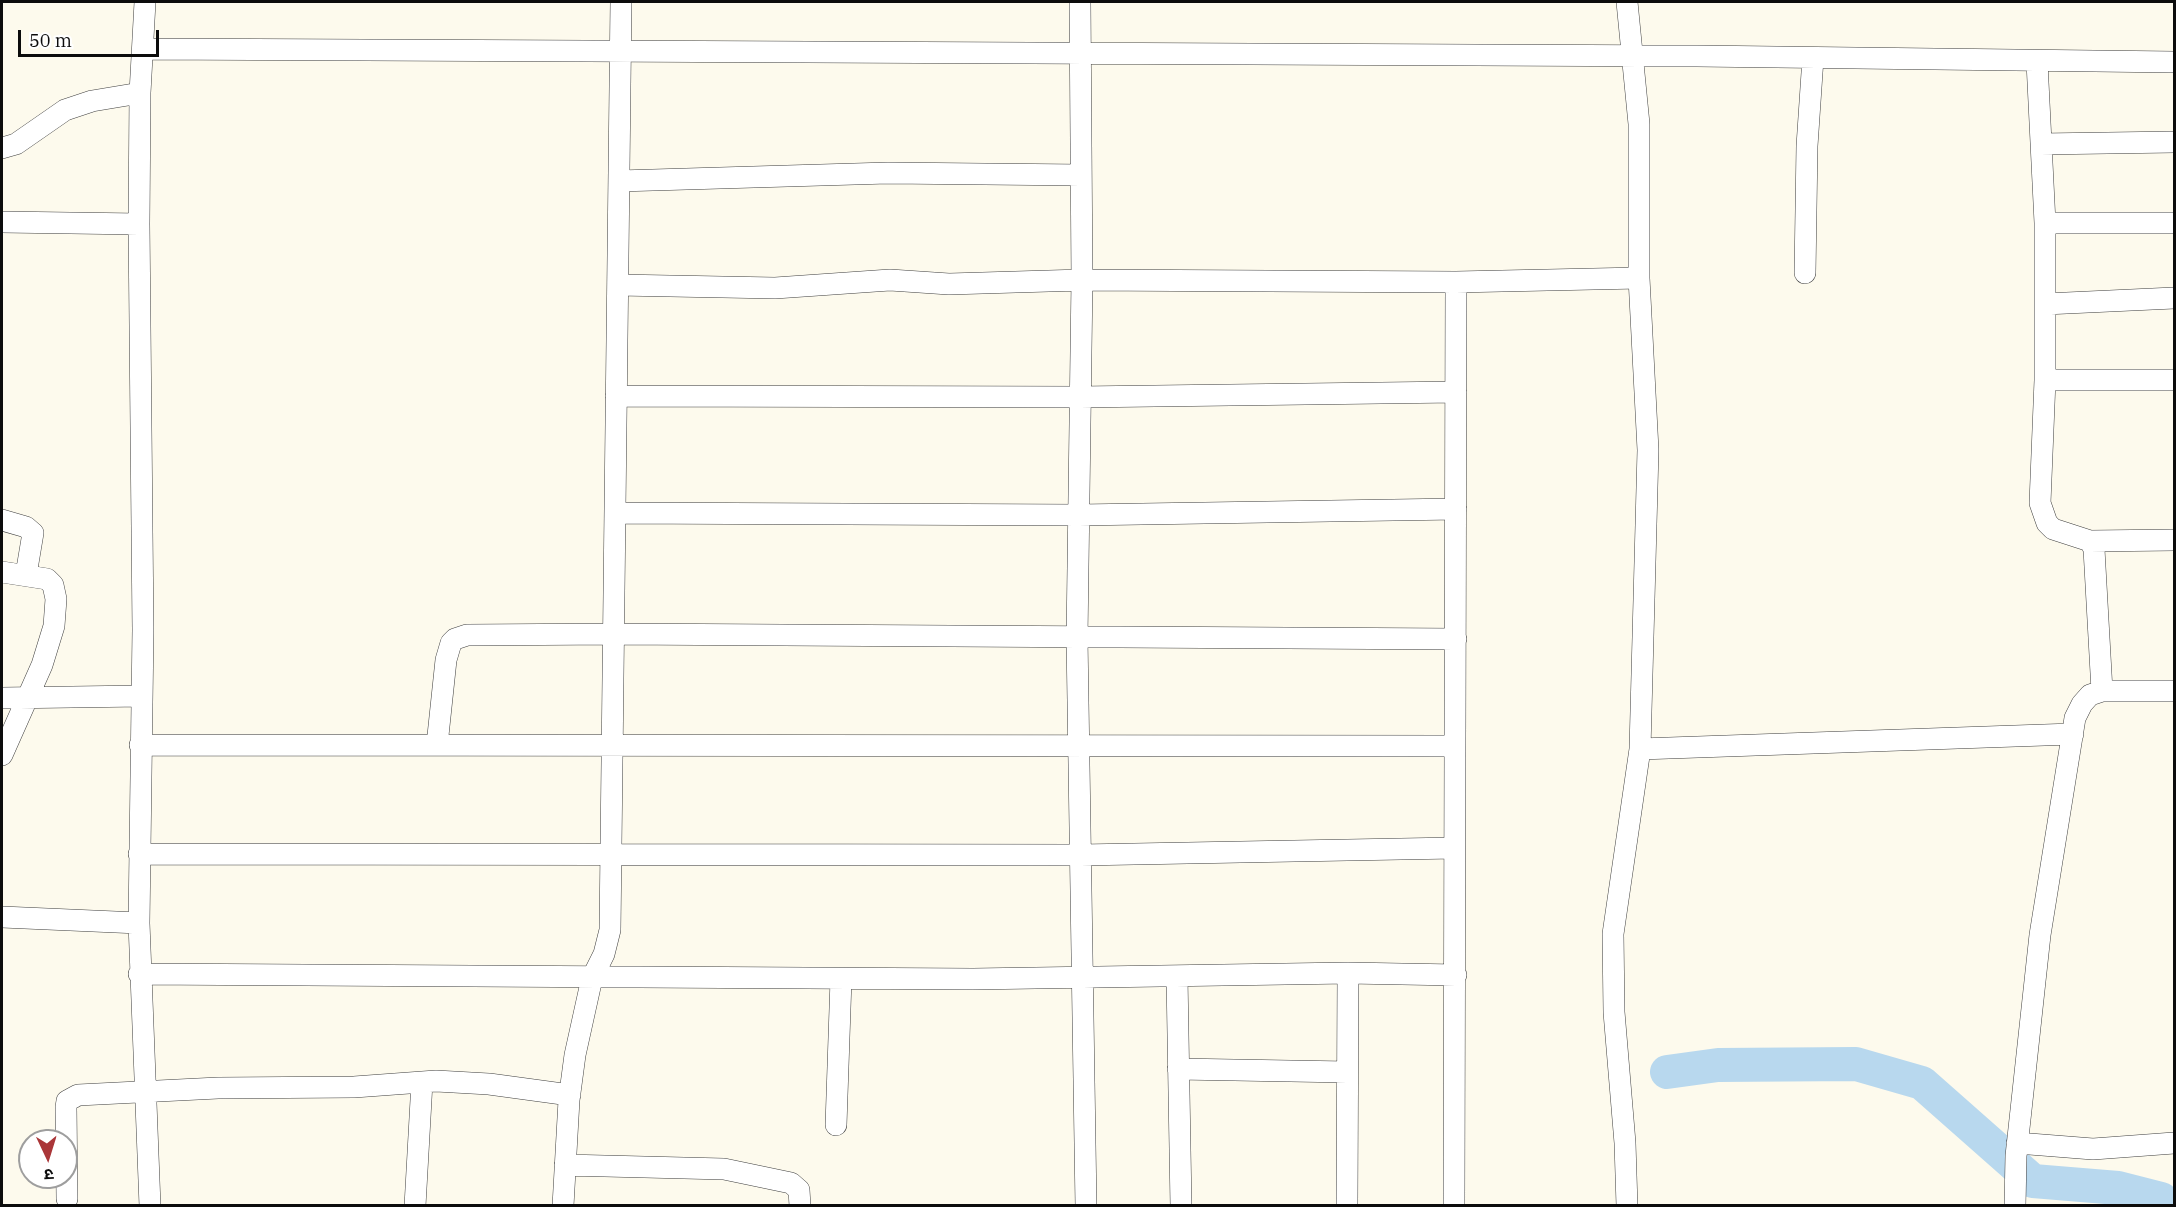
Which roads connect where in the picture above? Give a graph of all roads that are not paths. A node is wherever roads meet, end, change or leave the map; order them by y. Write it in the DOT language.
graph roads {
  1 [pos="145,2"];
  2 [pos="621,2"];
  3 [pos="1080,2"];
  4 [pos="1627,2"];
  5 [pos="143,49"];
  6 [pos="620,52"];
  7 [pos="1079,55"];
  8 [pos="1631,55"];
  9 [pos="1813,58"];
  10 [pos="2037,62"];
  11 [pos="2175,62"];
  12 [pos="140,93"];
  13 [pos="2175,142"];
  14 [pos="2041,144"];
  15 [pos="2,148"];
  16 [pos="1081,175"];
  17 [pos="619,181"];
  18 [pos="2,222"];
  19 [pos="138,224"];
  20 [pos="2045,224"];
  21 [pos="2175,224"];
  22 [pos="1804,273"];
  23 [pos="1639,279"];
  24 [pos="1082,280"];
  25 [pos="1456,282"];
  26 [pos="618,285"];
  27 [pos="2175,298"];
  28 [pos="2045,304"];
  29 [pos="2044,380"];
  30 [pos="2175,380"];
  31 [pos="1456,392"];
  32 [pos="616,396"];
  33 [pos="1080,397"];
  34 [pos="1456,509"];
  35 [pos="615,513"];
  36 [pos="1079,515"];
  37 [pos="2,520"];
  38 [pos="2175,540"];
  39 [pos="2090,541"];
  40 [pos="2,572"];
  41 [pos="26,575"];
  42 [pos="615,634"];
  43 [pos="1077,638"];
  44 [pos="1456,639"];
  45 [pos="2102,691"];
  46 [pos="2175,691"];
  47 [pos="142,696"];
  48 [pos="2,698"];
  49 [pos="25,699"];
  50 [pos="2073,734"];
  51 [pos="140,745"];
  52 [pos="437,745"];
  53 [pos="614,745"];
  54 [pos="1455,746"];
  55 [pos="1080,747"];
  56 [pos="1640,749"];
  57 [pos="2,755"];
  58 [pos="1455,848"];
  59 [pos="139,854"];
  60 [pos="1082,855"];
  61 [pos="612,856"];
  62 [pos="2,917"];
  63 [pos="139,923"];
  64 [pos="1348,973"];
  65 [pos="140,974"];
  66 [pos="1456,975"];
  67 [pos="1176,977"];
  68 [pos="592,978"];
  69 [pos="841,979"];
  70 [pos="1082,979"];
  71 [pos="1178,1069"];
  72 [pos="1347,1072"];
  73 [pos="422,1082"];
  74 [pos="145,1092"];
  75 [pos="569,1103"];
  76 [pos="836,1125"];
  77 [pos="2175,1143"];
  78 [pos="2016,1150"];
  79 [pos="565,1165"];
  80 [pos="2015,1198"];
  81 [pos="67,1199"];
  82 [pos="416,1199"];
  83 [pos="150,1206"];
  84 [pos="563,1206"];
  85 [pos="800,1206"];
  86 [pos="1086,1206"];
  87 [pos="1181,1206"];
  88 [pos="1347,1206"];
  89 [pos="1454,1206"];
  90 [pos="1627,1206"];
  1 -- 5 [label="street"];
  2 -- 6 [label="street"];
  3 -- 7 [label="street"];
  4 -- 8 [label="street"];
  5 -- 6 [label="street"];
  5 -- 12 [label="street"];
  6 -- 7 [label="street"];
  6 -- 17 [label="street"];
  7 -- 8 [label="street"];
  7 -- 16 [label="street"];
  8 -- 9 [label="street"];
  8 -- 23 [label="street"];
  9 -- 10 [label="street"];
  9 -- 22 [label="street"];
  10 -- 11 [label="street"];
  10 -- 14 [label="street"];
  12 -- 15 [label="street"];
  12 -- 19 [label="street"];
  13 -- 14 [label="street"];
  14 -- 20 [label="street"];
  16 -- 17 [label="street"];
  16 -- 24 [label="street"];
  17 -- 26 [label="street"];
  18 -- 19 [label="street"];
  19 -- 47 [label="street"];
  20 -- 21 [label="street"];
  20 -- 28 [label="street"];
  23 -- 25 [label="street"];
  23 -- 56 [label="street"];
  24 -- 25 [label="street"];
  24 -- 26 [label="street"];
  24 -- 33 [label="street"];
  25 -- 31 [label="street"];
  26 -- 32 [label="street"];
  27 -- 28 [label="street"];
  28 -- 29 [label="street"];
  29 -- 30 [label="street"];
  29 -- 39 [label="street"];
  31 -- 33 [label="street"];
  31 -- 34 [label="street"];
  32 -- 33 [label="street"];
  32 -- 35 [label="street"];
  33 -- 36 [label="street"];
  34 -- 36 [label="street"];
  34 -- 44 [label="street"];
  35 -- 36 [label="street"];
  35 -- 42 [label="street"];
  36 -- 43 [label="street"];
  37 -- 41 [label="street"];
  38 -- 39 [label="street"];
  39 -- 45 [label="street"];
  40 -- 41 [label="street"];
  41 -- 49 [label="street"];
  42 -- 43 [label="street"];
  42 -- 52 [label="street"];
  42 -- 53 [label="street"];
  43 -- 44 [label="street"];
  43 -- 55 [label="street"];
  44 -- 54 [label="street"];
  45 -- 46 [label="street"];
  45 -- 50 [label="street"];
  47 -- 49 [label="street"];
  47 -- 51 [label="street"];
  48 -- 49 [label="street"];
  49 -- 57 [label="street"];
  50 -- 56 [label="street"];
  50 -- 78 [label="street"];
  51 -- 52 [label="street"];
  51 -- 59 [label="street"];
  52 -- 53 [label="street"];
  53 -- 55 [label="street"];
  53 -- 61 [label="street"];
  54 -- 55 [label="street"];
  54 -- 58 [label="street"];
  55 -- 60 [label="street"];
  56 -- 90 [label="street"];
  58 -- 60 [label="street"];
  58 -- 66 [label="street"];
  59 -- 61 [label="street"];
  59 -- 63 [label="street"];
  60 -- 61 [label="street"];
  60 -- 70 [label="street"];
  61 -- 68 [label="street"];
  62 -- 63 [label="street"];
  63 -- 65 [label="street"];
  64 -- 66 [label="street"];
  64 -- 67 [label="street"];
  64 -- 72 [label="street"];
  65 -- 68 [label="street"];
  65 -- 74 [label="street"];
  66 -- 89 [label="street"];
  67 -- 70 [label="street"];
  67 -- 71 [label="street"];
  68 -- 69 [label="street"];
  68 -- 75 [label="street"];
  69 -- 70 [label="street"];
  69 -- 76 [label="street"];
  70 -- 86 [label="street"];
  71 -- 72 [label="street"];
  71 -- 87 [label="street"];
  72 -- 88 [label="street"];
  73 -- 74 [label="street"];
  73 -- 75 [label="street"];
  73 -- 82 [label="street"];
  74 -- 81 [label="street"];
  74 -- 83 [label="street"];
  75 -- 79 [label="street"];
  77 -- 78 [label="street"];
  78 -- 80 [label="street"];
  79 -- 84 [label="street"];
  79 -- 85 [label="street"];
}
